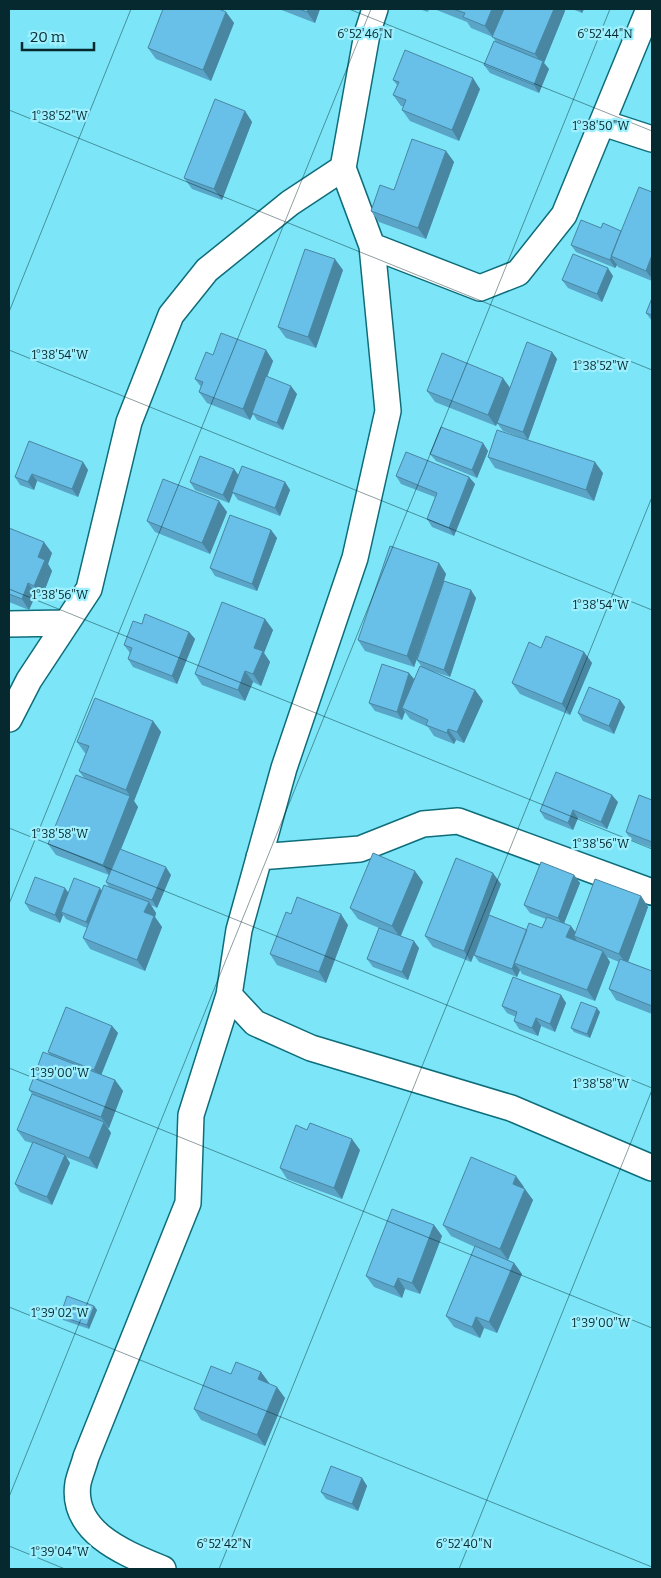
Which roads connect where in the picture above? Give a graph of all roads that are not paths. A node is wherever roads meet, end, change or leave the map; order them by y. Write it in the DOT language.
graph roads {
  1 [pos="375,9"];
  2 [pos="649,9"];
  3 [pos="603,123"];
  4 [pos="652,139"];
  5 [pos="343,168"];
  6 [pos="372,246"];
  7 [pos="66,623"];
  8 [pos="9,624"];
  9 [pos="9,719"];
  10 [pos="259,857"];
  11 [pos="652,892"];
  12 [pos="228,994"];
  13 [pos="652,1168"];
  14 [pos="163,1569"];
  1 -- 5 [label="street"];
  2 -- 3 [label="street"];
  3 -- 4 [label="street"];
  3 -- 6 [label="street"];
  5 -- 6 [label="street"];
  5 -- 7 [label="street"];
  6 -- 10 [label="street"];
  7 -- 8 [label="street"];
  7 -- 9 [label="street"];
  10 -- 11 [label="street"];
  10 -- 12 [label="street"];
  12 -- 13 [label="street"];
  12 -- 14 [label="street"];
}
